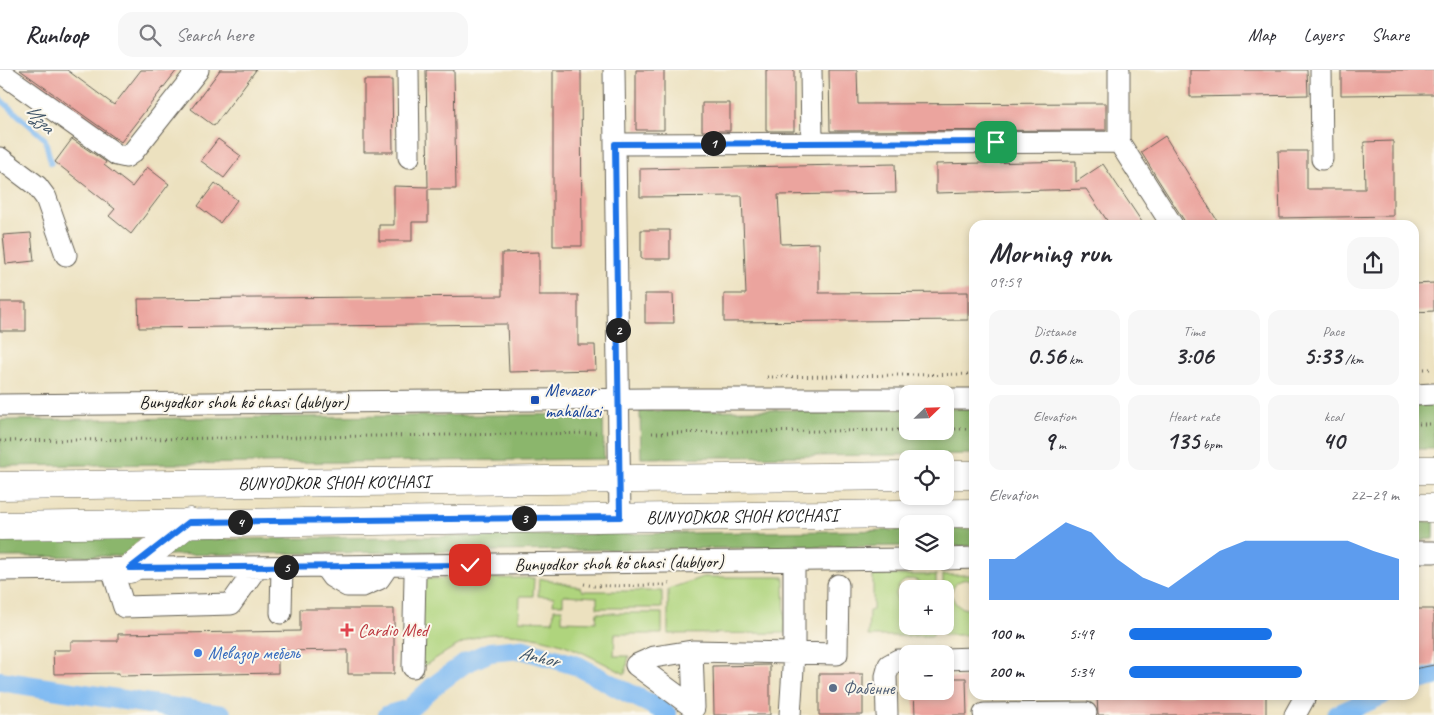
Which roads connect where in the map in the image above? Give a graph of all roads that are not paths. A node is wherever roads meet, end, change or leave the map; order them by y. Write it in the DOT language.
graph roads {
  1 [pos="198,70"];
  2 [pos="408,70"];
  3 [pos="614,70"];
  4 [pos="811,70"];
  5 [pos="1119,70"];
  6 [pos="1321,70"];
  7 [pos="0,72"];
  8 [pos="812,142"];
  9 [pos="1118,142"];
  10 [pos="615,144"];
  11 [pos="0,158"];
  12 [pos="409,158"];
  13 [pos="1322,159"];
  14 [pos="1169,220"];
  15 [pos="66,255"];
  16 [pos="1434,394"];
  17 [pos="1419,395"];
  18 [pos="899,399"];
  19 [pos="954,399"];
  20 [pos="969,399"];
  21 [pos="618,400"];
  22 [pos="0,405"];
  23 [pos="1419,470"];
  24 [pos="1434,470"];
  25 [pos="969,475"];
  26 [pos="899,476"];
  27 [pos="954,476"];
  28 [pos="620,479"];
  29 [pos="0,486"];
  30 [pos="1419,508"];
  31 [pos="1434,508"];
  32 [pos="969,513"];
  33 [pos="620,517"];
  34 [pos="189,522"];
  35 [pos="0,526"];
  36 [pos="1419,552"];
  37 [pos="1434,552"];
  38 [pos="969,558"];
  39 [pos="899,559"];
  40 [pos="954,559"];
  41 [pos="794,561"];
  42 [pos="414,565"];
  43 [pos="257,567"];
  44 [pos="282,567"];
  45 [pos="121,569"];
  46 [pos="0,570"];
  47 [pos="838,585"];
  48 [pos="281,613"];
  49 [pos="692,651"];
  50 [pos="794,653"];
  51 [pos="969,658"];
  52 [pos="954,659"];
  53 [pos="899,660"];
  54 [pos="414,667"];
  55 [pos="1303,700"];
  56 [pos="984,708"];
  57 [pos="1084,708"];
  58 [pos="790,715"];
  59 [pos="887,715"];
  60 [pos="1295,715"];
  1 -- 7 [label="street"];
  2 -- 12 [label="street"];
  3 -- 10 [label="street"];
  4 -- 8 [label="street"];
  5 -- 9 [label="street"];
  6 -- 13 [label="street"];
  8 -- 9 [label="street"];
  8 -- 10 [label="street"];
  9 -- 14 [label="street"];
  10 -- 21 [label="street"];
  11 -- 15 [label="street"];
  16 -- 17 [label="street"];
  18 -- 21 [label="street, Bunyodkor shoh koʻchasi (dublyor)"];
  19 -- 20 [label="street"];
  21 -- 22 [label="street, Bunyodkor shoh koʻchasi (dublyor)"];
  21 -- 28 [label="street"];
  23 -- 24 [label="main road"];
  25 -- 27 [label="main road"];
  26 -- 28 [label="main road, BUNYODKOR SHOH KO'CHASI"];
  28 -- 29 [label="main road, BUNYODKOR SHOH KO'CHASI"];
  28 -- 33 [label="street"];
  30 -- 31 [label="main road"];
  32 -- 33 [label="main road, BUNYODKOR SHOH KO'CHASI"];
  33 -- 34 [label="main road, BUNYODKOR SHOH KO'CHASI"];
  34 -- 35 [label="main road, BUNYODKOR SHOH KO'CHASI"];
  34 -- 45 [label="main road"];
  36 -- 37 [label="street"];
  38 -- 40 [label="street"];
  39 -- 41 [label="street, Bunyodkor shoh koʻchasi (dublyor)"];
  41 -- 42 [label="street, Bunyodkor shoh koʻchasi (dublyor)"];
  41 -- 50 [label="street"];
  42 -- 44 [label="street, Bunyodkor shoh koʻchasi (dublyor)"];
  42 -- 54 [label="street"];
  43 -- 44 [label="street, Bunyodkor shoh koʻchasi (dublyor)"];
  43 -- 45 [label="street, Bunyodkor shoh koʻchasi (dublyor)"];
  43 -- 45 [label="street"];
  44 -- 48 [label="street"];
  45 -- 46 [label="street, Bunyodkor shoh koʻchasi (dublyor)"];
  47 -- 50 [label="street"];
  49 -- 50 [label="street"];
  50 -- 58 [label="street"];
  51 -- 52 [label="street"];
  53 -- 59 [label="street"];
  55 -- 60 [label="street"];
  56 -- 57 [label="street"];
}
